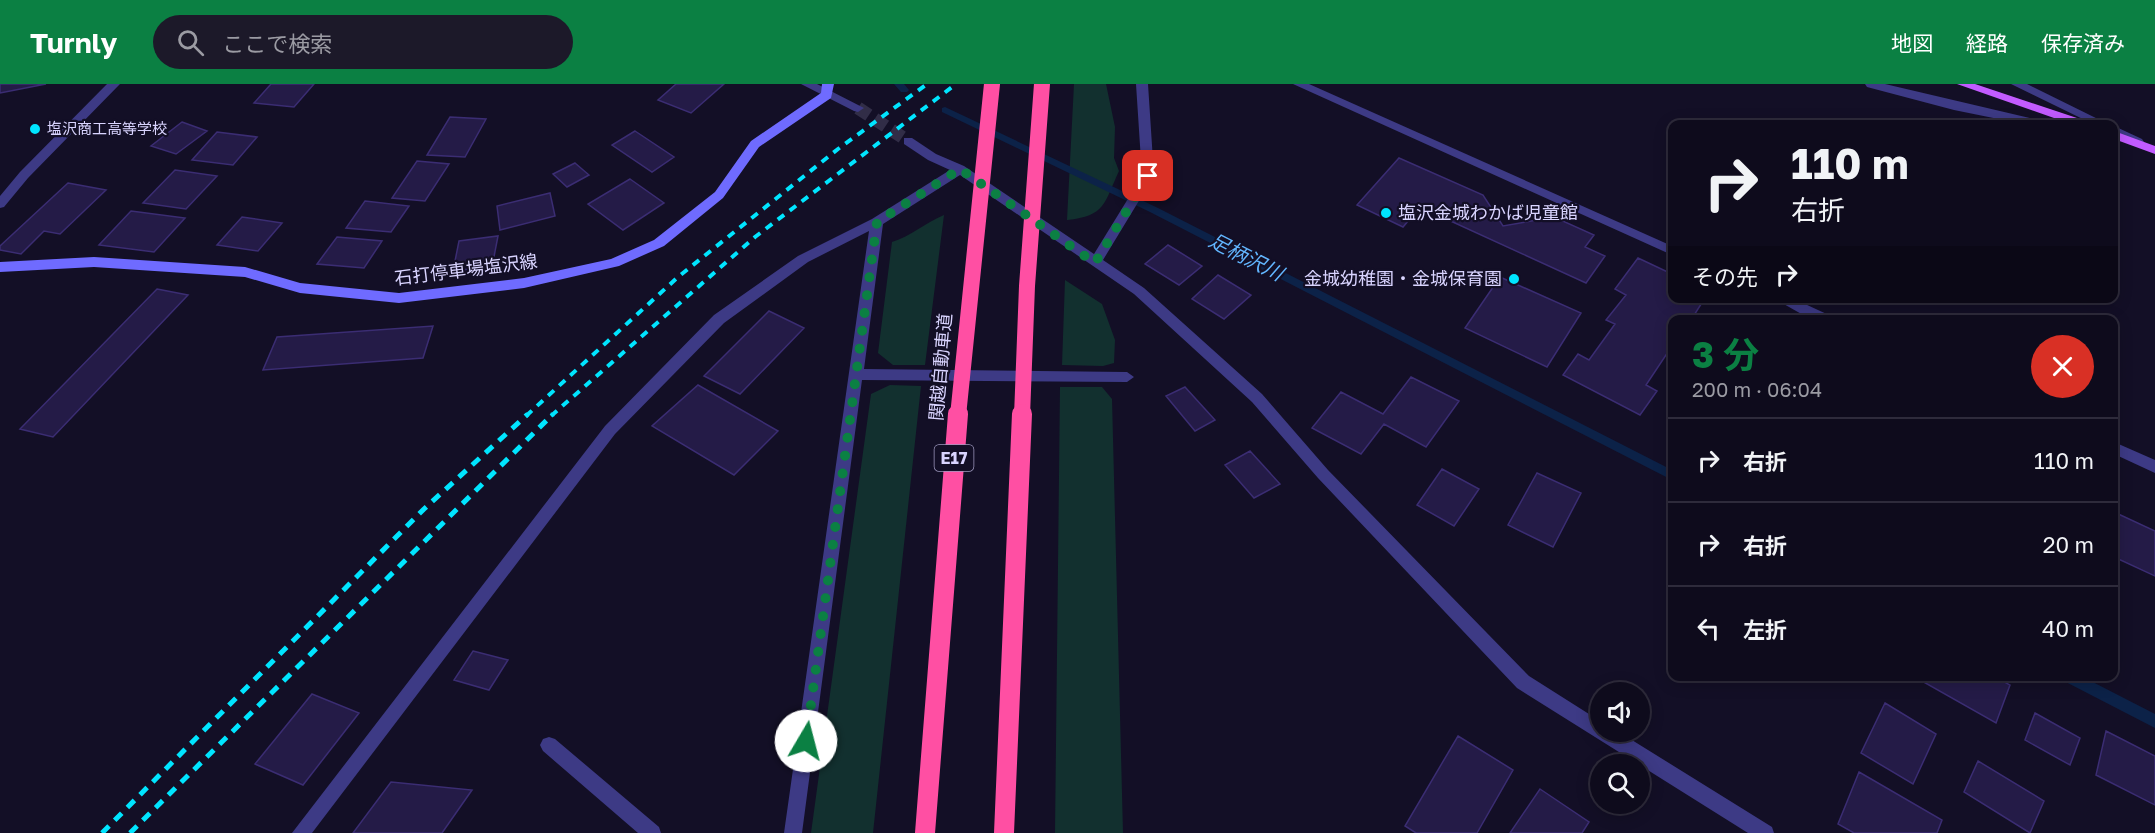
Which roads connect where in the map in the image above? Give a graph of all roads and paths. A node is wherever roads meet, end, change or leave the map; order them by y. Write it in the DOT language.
graph roads {
  1 [pos="114,84"];
  2 [pos="807,84"];
  3 [pos="992,84"];
  4 [pos="1042,84"];
  5 [pos="1142,84"];
  6 [pos="1299,84"];
  7 [pos="1871,84"];
  8 [pos="1963,84"];
  9 [pos="2017,84"];
  10 [pos="828,90"];
  11 [pos="858,108"];
  12 [pos="2019,120"];
  13 [pos="2070,120"];
  14 [pos="2094,120"];
  15 [pos="2118,132"];
  16 [pos="2118,136"];
  17 [pos="908,141"];
  18 [pos="2118,142"];
  19 [pos="2155,150"];
  20 [pos="960,169"];
  21 [pos="0,204"];
  22 [pos="877,222"];
  23 [pos="1668,249"];
  24 [pos="1095,263"];
  25 [pos="0,267"];
  26 [pos="1790,303"];
  27 [pos="1815,315"];
  28 [pos="858,374"];
  29 [pos="1127,376"];
  30 [pos="2118,450"];
  31 [pos="2155,466"];
  32 [pos="1590,724"];
  33 [pos="1620,742"];
  34 [pos="549,745"];
  35 [pos="301,833"];
  36 [pos="652,833"];
  37 [pos="793,833"];
  38 [pos="925,833"];
  39 [pos="1004,833"];
  40 [pos="1765,833"];
  1 -- 21 [label="street"];
  2 -- 10 [label="street"];
  3 -- 38 [label="highway, 関越自動車道 / E17, bridge"];
  4 -- 39 [label="highway, bridge"];
  5 -- 24 [label="street"];
  6 -- 23 [label="street"];
  7 -- 12 [label="street"];
  8 -- 13 [label="main road"];
  9 -- 14 [label="street"];
  10 -- 11 [label="street"];
  10 -- 25 [label="main road, 石打停車場塩沢線"];
  15 -- 19 [label="street"];
  16 -- 19 [label="main road"];
  17 -- 20 [label="street"];
  18 -- 19 [label="street"];
  20 -- 22 [label="street"];
  20 -- 24 [label="street"];
  22 -- 28 [label="street"];
  22 -- 35 [label="street"];
  24 -- 32 [label="street"];
  26 -- 27 [label="street"];
  28 -- 29 [label="street"];
  28 -- 37 [label="street"];
  30 -- 31 [label="street"];
  33 -- 40 [label="street"];
  34 -- 36 [label="street"];
}
